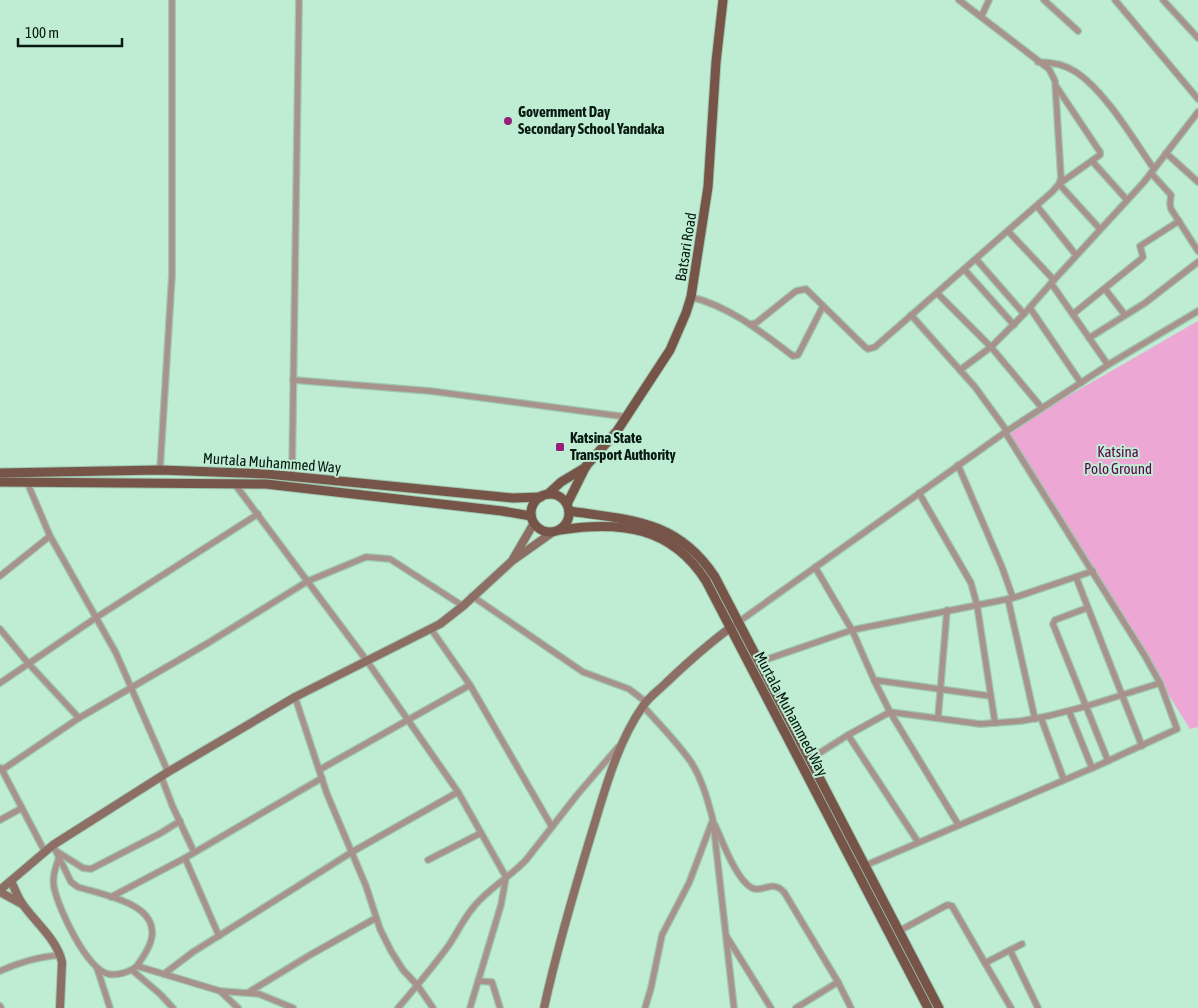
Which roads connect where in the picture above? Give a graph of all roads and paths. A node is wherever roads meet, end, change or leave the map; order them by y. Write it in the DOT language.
graph roads {
  1 [pos="172,0"];
  2 [pos="299,0"];
  3 [pos="723,0"];
  4 [pos="959,0"];
  5 [pos="989,0"];
  6 [pos="1044,0"];
  7 [pos="1115,0"];
  8 [pos="1163,0"];
  9 [pos="981,18"];
  10 [pos="1078,31"];
  11 [pos="1198,38"];
  12 [pos="1038,62"];
  13 [pos="1056,86"];
  14 [pos="1198,99"];
  15 [pos="1198,112"];
  16 [pos="1192,120"];
  17 [pos="1198,125"];
  18 [pos="1166,153"];
  19 [pos="1093,162"];
  20 [pos="1153,171"];
  21 [pos="1198,182"];
  22 [pos="1059,184"];
  23 [pos="1127,200"];
  24 [pos="1037,206"];
  25 [pos="1179,221"];
  26 [pos="1100,229"];
  27 [pos="1008,231"];
  28 [pos="1198,251"];
  29 [pos="1076,255"];
  30 [pos="976,259"];
  31 [pos="1198,262"];
  32 [pos="964,269"];
  33 [pos="1052,281"];
  34 [pos="1105,289"];
  35 [pos="937,292"];
  36 [pos="692,297"];
  37 [pos="823,306"];
  38 [pos="1030,308"];
  39 [pos="1198,312"];
  40 [pos="1024,314"];
  41 [pos="1073,314"];
  42 [pos="911,315"];
  43 [pos="1125,315"];
  44 [pos="752,324"];
  45 [pos="1014,325"];
  46 [pos="1089,338"];
  47 [pos="991,347"];
  48 [pos="1108,365"];
  49 [pos="960,370"];
  50 [pos="293,380"];
  51 [pos="1081,383"];
  52 [pos="1042,408"];
  53 [pos="627,417"];
  54 [pos="1006,432"];
  55 [pos="958,465"];
  56 [pos="586,466"];
  57 [pos="160,470"];
  58 [pos="0,473"];
  59 [pos="292,476"];
  60 [pos="0,482"];
  61 [pos="26,482"];
  62 [pos="234,483"];
  63 [pos="919,493"];
  64 [pos="545,496"];
  65 [pos="568,508"];
  66 [pos="258,514"];
  67 [pos="532,519"];
  68 [pos="556,531"];
  69 [pos="50,536"];
  70 [pos="512,561"];
  71 [pos="815,567"];
  72 [pos="1093,571"];
  73 [pos="0,576"];
  74 [pos="1076,577"];
  75 [pos="308,581"];
  76 [pos="472,596"];
  77 [pos="1010,599"];
  78 [pos="977,605"];
  79 [pos="462,606"];
  80 [pos="1087,608"];
  81 [pos="946,610"];
  82 [pos="97,617"];
  83 [pos="738,622"];
  84 [pos="730,628"];
  85 [pos="0,629"];
  86 [pos="431,629"];
  87 [pos="852,630"];
  88 [pos="367,661"];
  89 [pos="759,662"];
  90 [pos="28,663"];
  91 [pos="874,680"];
  92 [pos="0,683"];
  93 [pos="1160,683"];
  94 [pos="470,685"];
  95 [pos="132,687"];
  96 [pos="940,688"];
  97 [pos="1122,695"];
  98 [pos="990,696"];
  99 [pos="296,697"];
  100 [pos="644,704"];
  101 [pos="1086,706"];
  102 [pos="1069,711"];
  103 [pos="890,712"];
  104 [pos="79,718"];
  105 [pos="938,718"];
  106 [pos="1038,718"];
  107 [pos="408,721"];
  108 [pos="995,724"];
  109 [pos="848,735"];
  110 [pos="622,744"];
  111 [pos="1142,746"];
  112 [pos="810,759"];
  113 [pos="1108,761"];
  114 [pos="1092,768"];
  115 [pos="319,770"];
  116 [pos="2,771"];
  117 [pos="164,774"];
  118 [pos="322,778"];
  119 [pos="1064,780"];
  120 [pos="458,792"];
  121 [pos="22,808"];
  122 [pos="0,820"];
  123 [pos="713,820"];
  124 [pos="180,821"];
  125 [pos="958,824"];
  126 [pos="552,827"];
  127 [pos="481,833"];
  128 [pos="918,842"];
  129 [pos="56,851"];
  130 [pos="45,852"];
  131 [pos="194,852"];
  132 [pos="352,852"];
  133 [pos="185,858"];
  134 [pos="428,860"];
  135 [pos="864,866"];
  136 [pos="506,877"];
  137 [pos="11,881"];
  138 [pos="0,891"];
  139 [pos="110,897"];
  140 [pos="22,904"];
  141 [pos="376,918"];
  142 [pos="899,931"];
  143 [pos="726,935"];
  144 [pos="219,936"];
  145 [pos="1022,944"];
  146 [pos="1010,950"];
  147 [pos="60,955"];
  148 [pos="985,963"];
  149 [pos="97,968"];
  150 [pos="135,968"];
  151 [pos="0,971"];
  152 [pos="164,974"];
  153 [pos="478,981"];
  154 [pos="838,982"];
  155 [pos="418,986"];
  156 [pos="220,991"];
  157 [pos="249,992"];
  158 [pos="60,1008"];
  159 [pos="110,1008"];
  160 [pos="174,1008"];
  161 [pos="238,1008"];
  162 [pos="293,1008"];
  163 [pos="398,1008"];
  164 [pos="433,1008"];
  165 [pos="470,1008"];
  166 [pos="500,1008"];
  167 [pos="544,1008"];
  168 [pos="645,1008"];
  169 [pos="734,1008"];
  170 [pos="770,1008"];
  171 [pos="796,1008"];
  172 [pos="851,1008"];
  173 [pos="928,1008"];
  174 [pos="939,1008"];
  175 [pos="1011,1008"];
  176 [pos="1038,1008"];
  1 -- 57 [label="street"];
  2 -- 50 [label="street"];
  3 -- 36 [label="main road, Batsari Road"];
  4 -- 9 [label="street"];
  5 -- 9 [label="street"];
  6 -- 10 [label="street"];
  7 -- 14 [label="street"];
  8 -- 11 [label="street"];
  9 -- 12 [label="street"];
  12 -- 13 [label="street"];
  12 -- 20 [label="street"];
  13 -- 19 [label="street"];
  13 -- 22 [label="street"];
  15 -- 16 [label="street"];
  16 -- 17 [label="street"];
  16 -- 18 [label="street"];
  18 -- 20 [label="street"];
  18 -- 21 [label="street"];
  19 -- 22 [label="street"];
  19 -- 23 [label="street"];
  20 -- 23 [label="street"];
  20 -- 25 [label="street"];
  22 -- 24 [label="street"];
  22 -- 26 [label="street"];
  23 -- 26 [label="street"];
  24 -- 27 [label="street"];
  24 -- 29 [label="street"];
  25 -- 28 [label="street"];
  25 -- 34 [label="street"];
  26 -- 29 [label="street"];
  27 -- 30 [label="street"];
  27 -- 33 [label="street"];
  29 -- 33 [label="street"];
  30 -- 32 [label="street"];
  30 -- 40 [label="street"];
  31 -- 43 [label="street"];
  32 -- 35 [label="street"];
  32 -- 45 [label="street"];
  33 -- 38 [label="street"];
  33 -- 41 [label="street"];
  34 -- 41 [label="street"];
  34 -- 43 [label="street"];
  35 -- 42 [label="street"];
  35 -- 47 [label="street"];
  36 -- 44 [label="street"];
  36 -- 53 [label="main road, Batsari Road"];
  37 -- 42 [label="street"];
  37 -- 44 [label="street"];
  37 -- 44 [label="street"];
  38 -- 40 [label="street"];
  38 -- 51 [label="street"];
  39 -- 48 [label="street"];
  40 -- 45 [label="street"];
  41 -- 46 [label="street"];
  42 -- 49 [label="street"];
  43 -- 46 [label="street"];
  45 -- 47 [label="street"];
  46 -- 48 [label="street"];
  47 -- 49 [label="street"];
  47 -- 52 [label="street"];
  48 -- 51 [label="street"];
  49 -- 54 [label="street"];
  50 -- 53 [label="street"];
  50 -- 59 [label="street"];
  51 -- 52 [label="street"];
  52 -- 54 [label="street"];
  53 -- 56 [label="main road, Batsari Road"];
  54 -- 55 [label="street"];
  54 -- 72 [label="street"];
  55 -- 63 [label="street"];
  55 -- 77 [label="street"];
  56 -- 64 [label="main road"];
  56 -- 65 [label="main road"];
  57 -- 58 [label="main road, Murtala Muhammed Way"];
  57 -- 59 [label="main road, Murtala Muhammed Way"];
  59 -- 64 [label="main road, Murtala Muhammed Way"];
  60 -- 61 [label="main road, Murtala Muhammed Way"];
  61 -- 62 [label="main road, Murtala Muhammed Way"];
  61 -- 69 [label="street"];
  62 -- 66 [label="street"];
  62 -- 67 [label="main road, Murtala Muhammed Way"];
  63 -- 71 [label="street"];
  63 -- 78 [label="street"];
  64 -- 65 [label="main road"];
  64 -- 67 [label="main road"];
  65 -- 68 [label="main road"];
  65 -- 83 [label="main road"];
  66 -- 75 [label="street"];
  66 -- 82 [label="street"];
  67 -- 68 [label="main road"];
  67 -- 70 [label="street"];
  68 -- 70 [label="street"];
  68 -- 84 [label="main road, Murtala Muhammed Way"];
  69 -- 73 [label="street"];
  69 -- 82 [label="street"];
  70 -- 76 [label="street"];
  71 -- 83 [label="street"];
  71 -- 87 [label="street"];
  72 -- 74 [label="street"];
  72 -- 93 [label="street"];
  74 -- 77 [label="street"];
  74 -- 80 [label="street"];
  75 -- 79 [label="street"];
  75 -- 88 [label="street"];
  75 -- 95 [label="street"];
  76 -- 79 [label="street"];
  76 -- 100 [label="street"];
  77 -- 78 [label="street"];
  77 -- 106 [label="street"];
  78 -- 81 [label="street"];
  78 -- 98 [label="street"];
  79 -- 86 [label="street"];
  80 -- 97 [label="street"];
  80 -- 101 [label="street"];
  81 -- 87 [label="street"];
  81 -- 96 [label="street"];
  82 -- 90 [label="street"];
  82 -- 95 [label="street"];
  83 -- 84 [label="street"];
  83 -- 89 [label="main road"];
  84 -- 100 [label="street"];
  84 -- 173 [label="main road, Murtala Muhammed Way"];
  85 -- 90 [label="street"];
  86 -- 88 [label="street"];
  86 -- 94 [label="street"];
  87 -- 89 [label="street"];
  87 -- 91 [label="street"];
  88 -- 99 [label="street"];
  88 -- 107 [label="street"];
  89 -- 112 [label="main road"];
  90 -- 92 [label="street"];
  90 -- 104 [label="street"];
  91 -- 96 [label="street"];
  91 -- 103 [label="street"];
  93 -- 97 [label="street"];
  93 -- 111 [label="street"];
  94 -- 107 [label="street"];
  94 -- 126 [label="street"];
  95 -- 104 [label="street"];
  95 -- 117 [label="street"];
  96 -- 98 [label="street"];
  96 -- 105 [label="street"];
  97 -- 101 [label="street"];
  97 -- 111 [label="street"];
  98 -- 108 [label="street"];
  99 -- 115 [label="street"];
  99 -- 117 [label="street"];
  100 -- 110 [label="street"];
  100 -- 123 [label="street"];
  101 -- 102 [label="street"];
  101 -- 113 [label="street"];
  102 -- 106 [label="street"];
  102 -- 114 [label="street"];
  103 -- 105 [label="street"];
  103 -- 109 [label="street"];
  103 -- 125 [label="street"];
  104 -- 116 [label="street"];
  105 -- 108 [label="street"];
  106 -- 108 [label="street"];
  106 -- 119 [label="street"];
  107 -- 115 [label="street"];
  107 -- 120 [label="street"];
  109 -- 112 [label="street"];
  109 -- 128 [label="street"];
  110 -- 126 [label="street"];
  110 -- 167 [label="street"];
  111 -- 113 [label="street"];
  112 -- 135 [label="main road"];
  113 -- 114 [label="street"];
  114 -- 119 [label="street"];
  115 -- 118 [label="street"];
  116 -- 121 [label="street"];
  117 -- 124 [label="street"];
  117 -- 129 [label="street"];
  118 -- 131 [label="street"];
  118 -- 132 [label="street"];
  119 -- 125 [label="street"];
  120 -- 127 [label="street"];
  120 -- 132 [label="street"];
  121 -- 122 [label="street"];
  121 -- 130 [label="street"];
  123 -- 143 [label="street"];
  123 -- 154 [label="street"];
  123 -- 168 [label="street"];
  124 -- 129 [label="street"];
  124 -- 131 [label="street"];
  125 -- 128 [label="street"];
  126 -- 136 [label="street"];
  127 -- 134 [label="street"];
  127 -- 136 [label="street"];
  128 -- 135 [label="street"];
  129 -- 130 [label="street"];
  129 -- 139 [label="street"];
  129 -- 149 [label="street"];
  130 -- 137 [label="street"];
  131 -- 133 [label="street"];
  132 -- 141 [label="street"];
  132 -- 144 [label="street"];
  133 -- 139 [label="street"];
  133 -- 144 [label="street"];
  135 -- 142 [label="main road"];
  136 -- 153 [label="street"];
  136 -- 155 [label="street"];
  137 -- 138 [label="street"];
  137 -- 140 [label="street"];
  138 -- 140 [label="street"];
  139 -- 150 [label="street"];
  140 -- 147 [label="street"];
  141 -- 155 [label="street"];
  141 -- 157 [label="street"];
  142 -- 148 [label="street"];
  142 -- 174 [label="main road"];
  143 -- 169 [label="street"];
  143 -- 170 [label="street"];
  144 -- 152 [label="street"];
  145 -- 146 [label="street"];
  146 -- 148 [label="street"];
  146 -- 176 [label="street"];
  147 -- 151 [label="street"];
  147 -- 158 [label="street"];
  148 -- 175 [label="street"];
  149 -- 150 [label="street"];
  149 -- 159 [label="street"];
  150 -- 152 [label="street"];
  150 -- 160 [label="street"];
  152 -- 156 [label="street"];
  153 -- 165 [label="street"];
  153 -- 166 [label="street"];
  154 -- 171 [label="street"];
  154 -- 172 [label="street"];
  155 -- 163 [label="street"];
  155 -- 164 [label="street"];
  156 -- 157 [label="street"];
  156 -- 161 [label="street"];
  157 -- 162 [label="street"];
}
